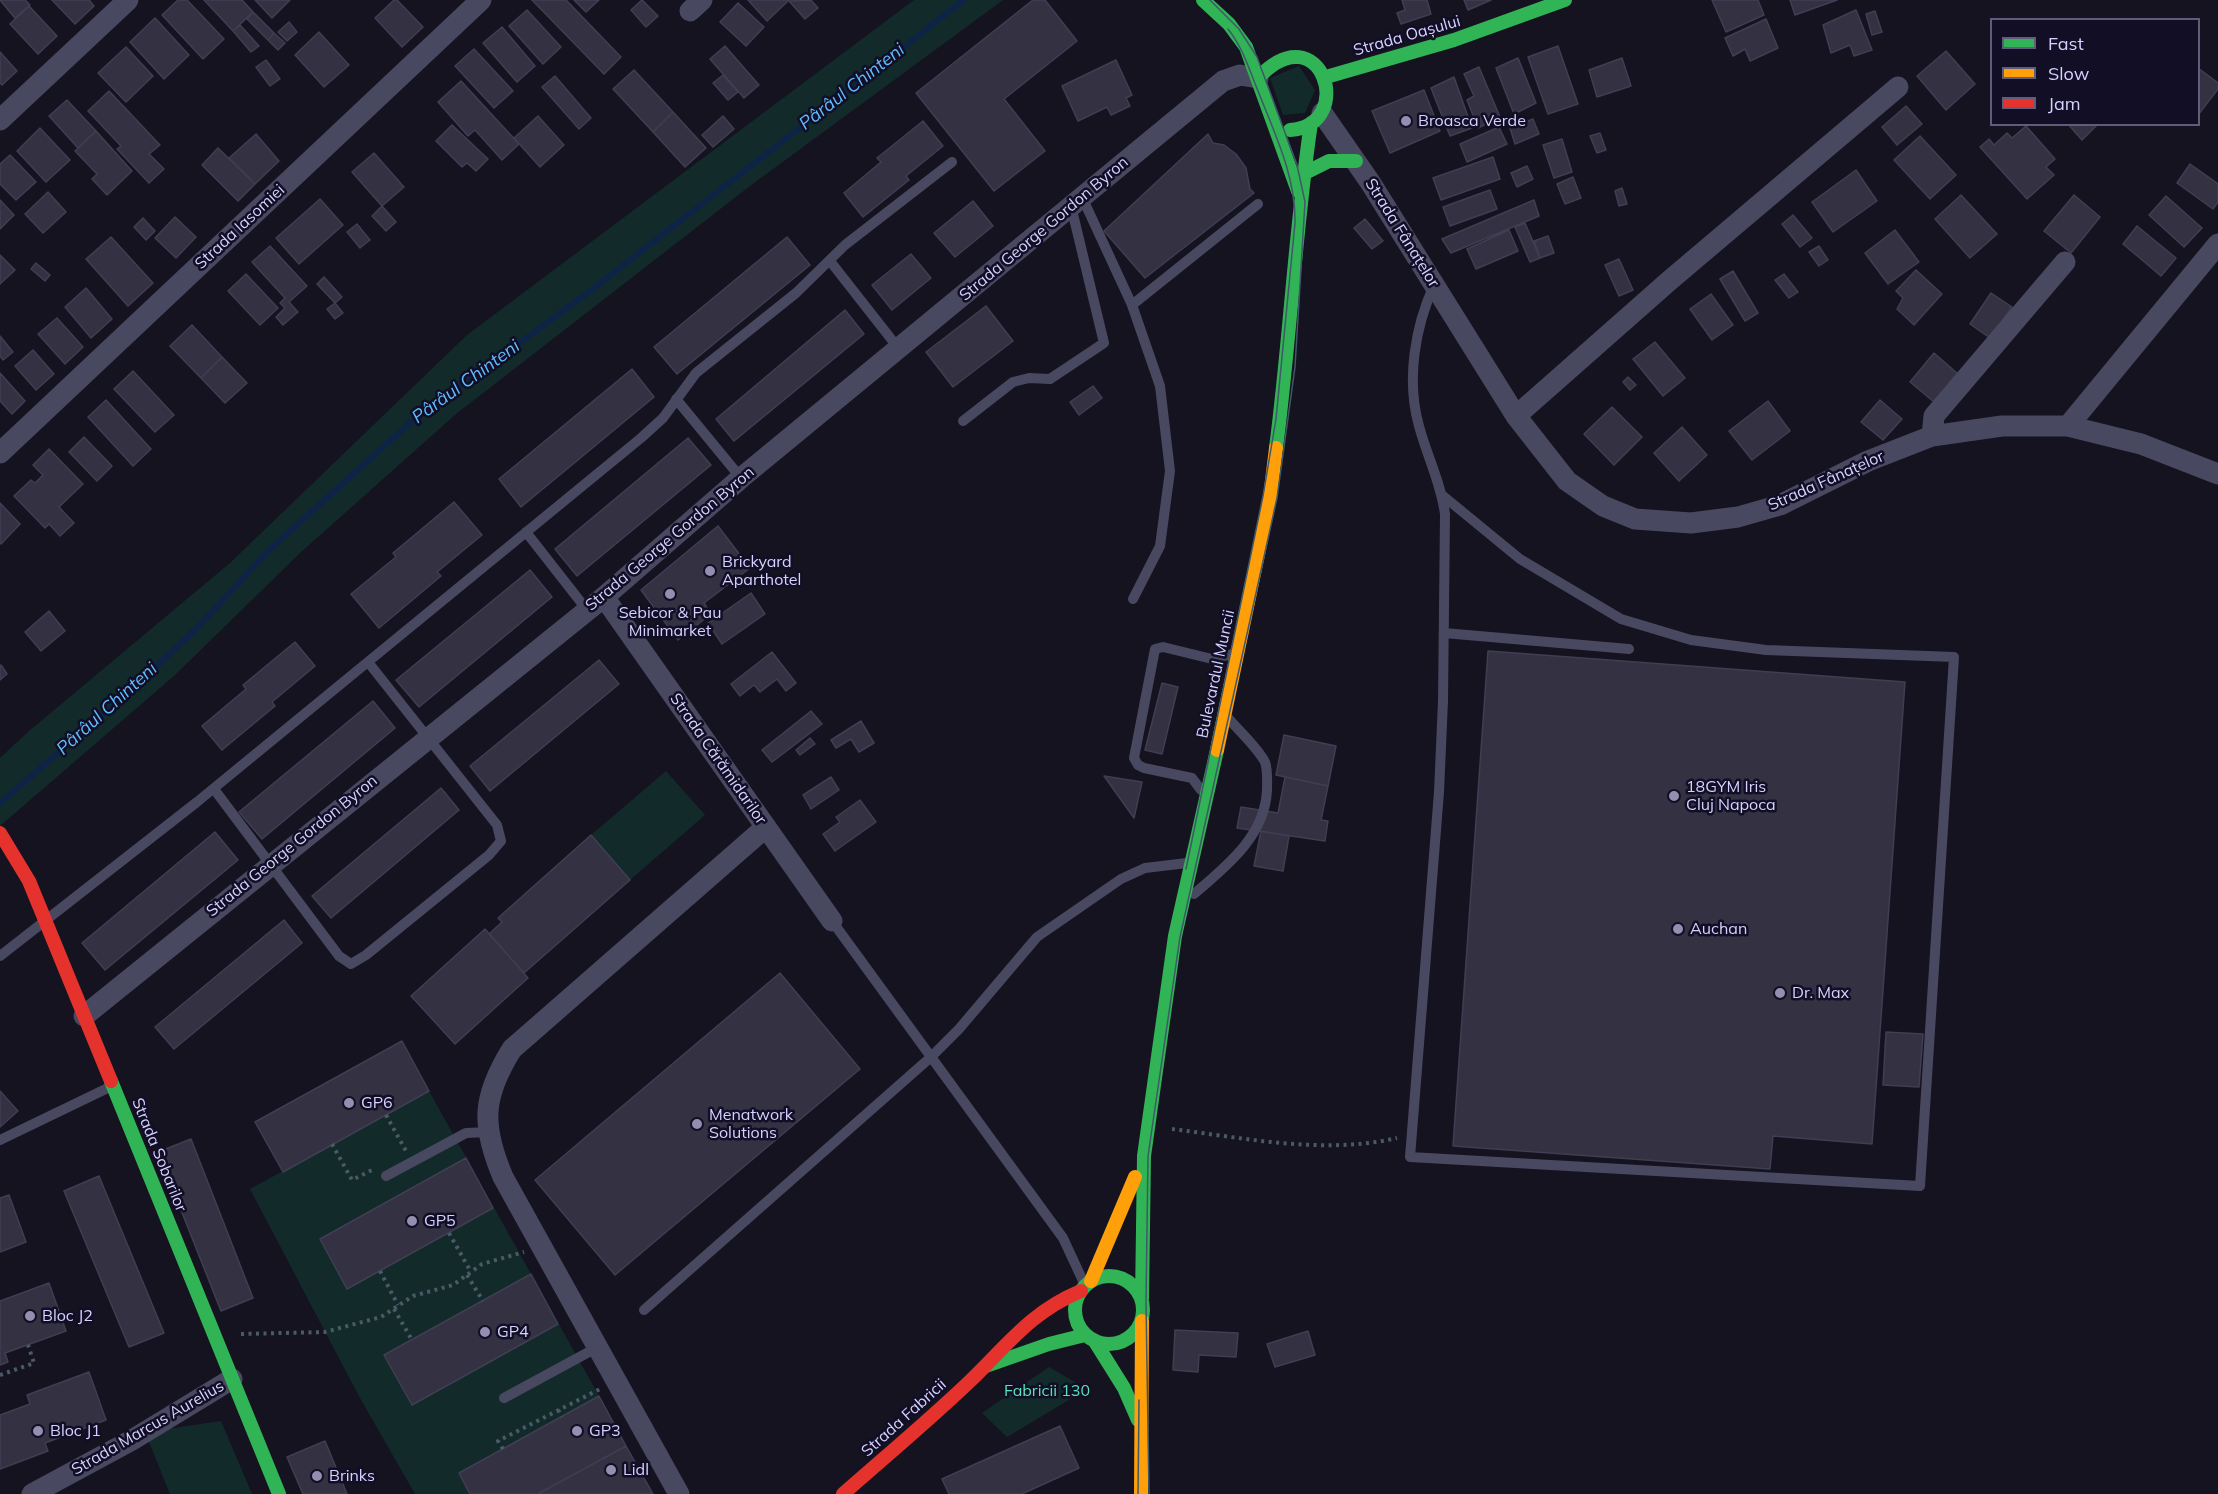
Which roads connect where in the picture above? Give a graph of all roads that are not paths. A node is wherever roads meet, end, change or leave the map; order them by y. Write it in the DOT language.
graph roads {
  1 [pos="128,0"];
  2 [pos="481,0"];
  3 [pos="1203,0"];
  4 [pos="1565,0"];
  5 [pos="1239,37"];
  6 [pos="1257,44"];
  7 [pos="1275,50"];
  8 [pos="1292,55"];
  9 [pos="1326,77"];
  10 [pos="1258,78"];
  11 [pos="1898,87"];
  12 [pos="1317,118"];
  13 [pos="0,120"];
  14 [pos="1277,129"];
  15 [pos="1356,161"];
  16 [pos="952,162"];
  17 [pos="1305,173"];
  18 [pos="1300,196"];
  19 [pos="1077,202"];
  20 [pos="1258,204"];
  21 [pos="2218,244"];
  22 [pos="830,261"];
  23 [pos="2065,262"];
  24 [pos="1434,285"];
  25 [pos="1132,305"];
  26 [pos="899,349"];
  27 [pos="676,399"];
  28 [pos="1516,416"];
  29 [pos="963,421"];
  30 [pos="2068,426"];
  31 [pos="1932,436"];
  32 [pos="0,453"];
  33 [pos="2218,474"];
  34 [pos="741,478"];
  35 [pos="1442,495"];
  36 [pos="526,532"];
  37 [pos="604,597"];
  38 [pos="1133,599"];
  39 [pos="587,610"];
  40 [pos="1444,633"];
  41 [pos="1629,649"];
  42 [pos="1238,650"];
  43 [pos="369,662"];
  44 [pos="1224,715"];
  45 [pos="429,736"];
  46 [pos="214,789"];
  47 [pos="1206,803"];
  48 [pos="766,827"];
  49 [pos="2,835"];
  50 [pos="1193,862"];
  51 [pos="269,864"];
  52 [pos="8,865"];
  53 [pos="1184,900"];
  54 [pos="45,920"];
  55 [pos="832,921"];
  56 [pos="0,956"];
  57 [pos="84,1016"];
  58 [pos="931,1057"];
  59 [pos="112,1086"];
  60 [pos="489,1132"];
  61 [pos="0,1140"];
  62 [pos="1144,1156"];
  63 [pos="386,1176"];
  64 [pos="1086,1286"];
  65 [pos="1142,1299"];
  66 [pos="644,1310"];
  67 [pos="1142,1321"];
  68 [pos="1089,1338"];
  69 [pos="598,1347"];
  70 [pos="986,1366"];
  71 [pos="232,1379"];
  72 [pos="504,1398"];
  73 [pos="1141,1430"];
  74 [pos="32,1494"];
  75 [pos="279,1494"];
  76 [pos="679,1494"];
  77 [pos="843,1494"];
  78 [pos="1141,1494"];
  1 -- 13 [label="street"];
  2 -- 32 [label="street, Strada Iasomiei"];
  3 -- 5 [label="main road"];
  4 -- 9 [label="main road, Strada Oașului"];
  5 -- 6 [label="main road"];
  5 -- 10 [label="main road"];
  7 -- 8 [label="main road"];
  8 -- 9 [label="main road"];
  8 -- 10 [label="main road"];
  9 -- 12 [label="main road"];
  10 -- 14 [label="main road"];
  10 -- 19 [label="street, Strada George Gordon Byron"];
  11 -- 28 [label="street"];
  12 -- 14 [label="main road"];
  12 -- 15 [label="street, Strada Fânațelor"];
  12 -- 17 [label="main road, Bulevardul Muncii"];
  14 -- 18 [label="main road, Bulevardul Muncii"];
  15 -- 17 [label="main road"];
  15 -- 24 [label="street, Strada Fânațelor"];
  16 -- 22 [label="lane"];
  17 -- 18 [label="main road, Bulevardul Muncii"];
  18 -- 42 [label="main road, Bulevardul Muncii"];
  19 -- 25 [label="lane"];
  19 -- 26 [label="street, Strada George Gordon Byron"];
  19 -- 29 [label="lane"];
  20 -- 25 [label="lane"];
  21 -- 30 [label="street"];
  22 -- 26 [label="lane"];
  22 -- 27 [label="lane"];
  23 -- 31 [label="street"];
  24 -- 28 [label="street, Strada Fânațelor"];
  24 -- 35 [label="lane"];
  25 -- 38 [label="lane"];
  26 -- 34 [label="street, Strada George Gordon Byron"];
  27 -- 34 [label="lane"];
  27 -- 36 [label="lane"];
  28 -- 31 [label="street, Strada Fânațelor"];
  30 -- 31 [label="street, Strada Fânațelor"];
  30 -- 33 [label="street, Strada Fânațelor"];
  34 -- 37 [label="street, Strada George Gordon Byron"];
  35 -- 40 [label="lane"];
  35 -- 40 [label="lane"];
  36 -- 39 [label="lane"];
  36 -- 43 [label="lane"];
  37 -- 39 [label="street, Strada George Gordon Byron"];
  37 -- 48 [label="street, Strada Cărămidarilor"];
  39 -- 45 [label="street, Strada George Gordon Byron"];
  40 -- 41 [label="lane"];
  42 -- 44 [label="main road, Bulevardul Muncii"];
  42 -- 47 [label="lane"];
  43 -- 45 [label="lane"];
  43 -- 46 [label="lane"];
  44 -- 47 [label="main road, Bulevardul Muncii"];
  44 -- 53 [label="lane"];
  45 -- 51 [label="street, Strada George Gordon Byron"];
  45 -- 51 [label="lane"];
  46 -- 51 [label="lane"];
  46 -- 54 [label="lane"];
  47 -- 50 [label="main road, Bulevardul Muncii"];
  48 -- 55 [label="street, Strada Cărămidarilor"];
  48 -- 60 [label="street"];
  49 -- 52 [label="main road, Strada Sobarilor"];
  50 -- 53 [label="main road, Bulevardul Muncii"];
  50 -- 58 [label="lane"];
  51 -- 57 [label="street, Strada George Gordon Byron"];
  52 -- 54 [label="main road, Strada Sobarilor"];
  53 -- 62 [label="main road, Bulevardul Muncii"];
  54 -- 56 [label="lane"];
  54 -- 57 [label="main road, Strada Sobarilor"];
  55 -- 58 [label="lane"];
  57 -- 59 [label="main road, Strada Sobarilor"];
  58 -- 64 [label="lane"];
  58 -- 66 [label="lane"];
  59 -- 61 [label="lane"];
  59 -- 71 [label="main road, Strada Sobarilor"];
  60 -- 63 [label="lane"];
  60 -- 69 [label="street"];
  62 -- 64 [label="main road, Bulevardul Muncii"];
  62 -- 65 [label="main road, Bulevardul Muncii"];
  64 -- 65 [label="main road"];
  64 -- 68 [label="main road"];
  64 -- 70 [label="main road, Strada Fabricii"];
  65 -- 67 [label="main road"];
  67 -- 68 [label="main road"];
  67 -- 73 [label="main road"];
  68 -- 70 [label="main road, Strada Fabricii"];
  68 -- 73 [label="main road"];
  69 -- 72 [label="lane"];
  69 -- 76 [label="street"];
  70 -- 77 [label="main road, Strada Fabricii"];
  71 -- 74 [label="street, Strada Marcus Aurelius"];
  71 -- 75 [label="main road, Strada Sobarilor"];
  73 -- 78 [label="main road"];
}
